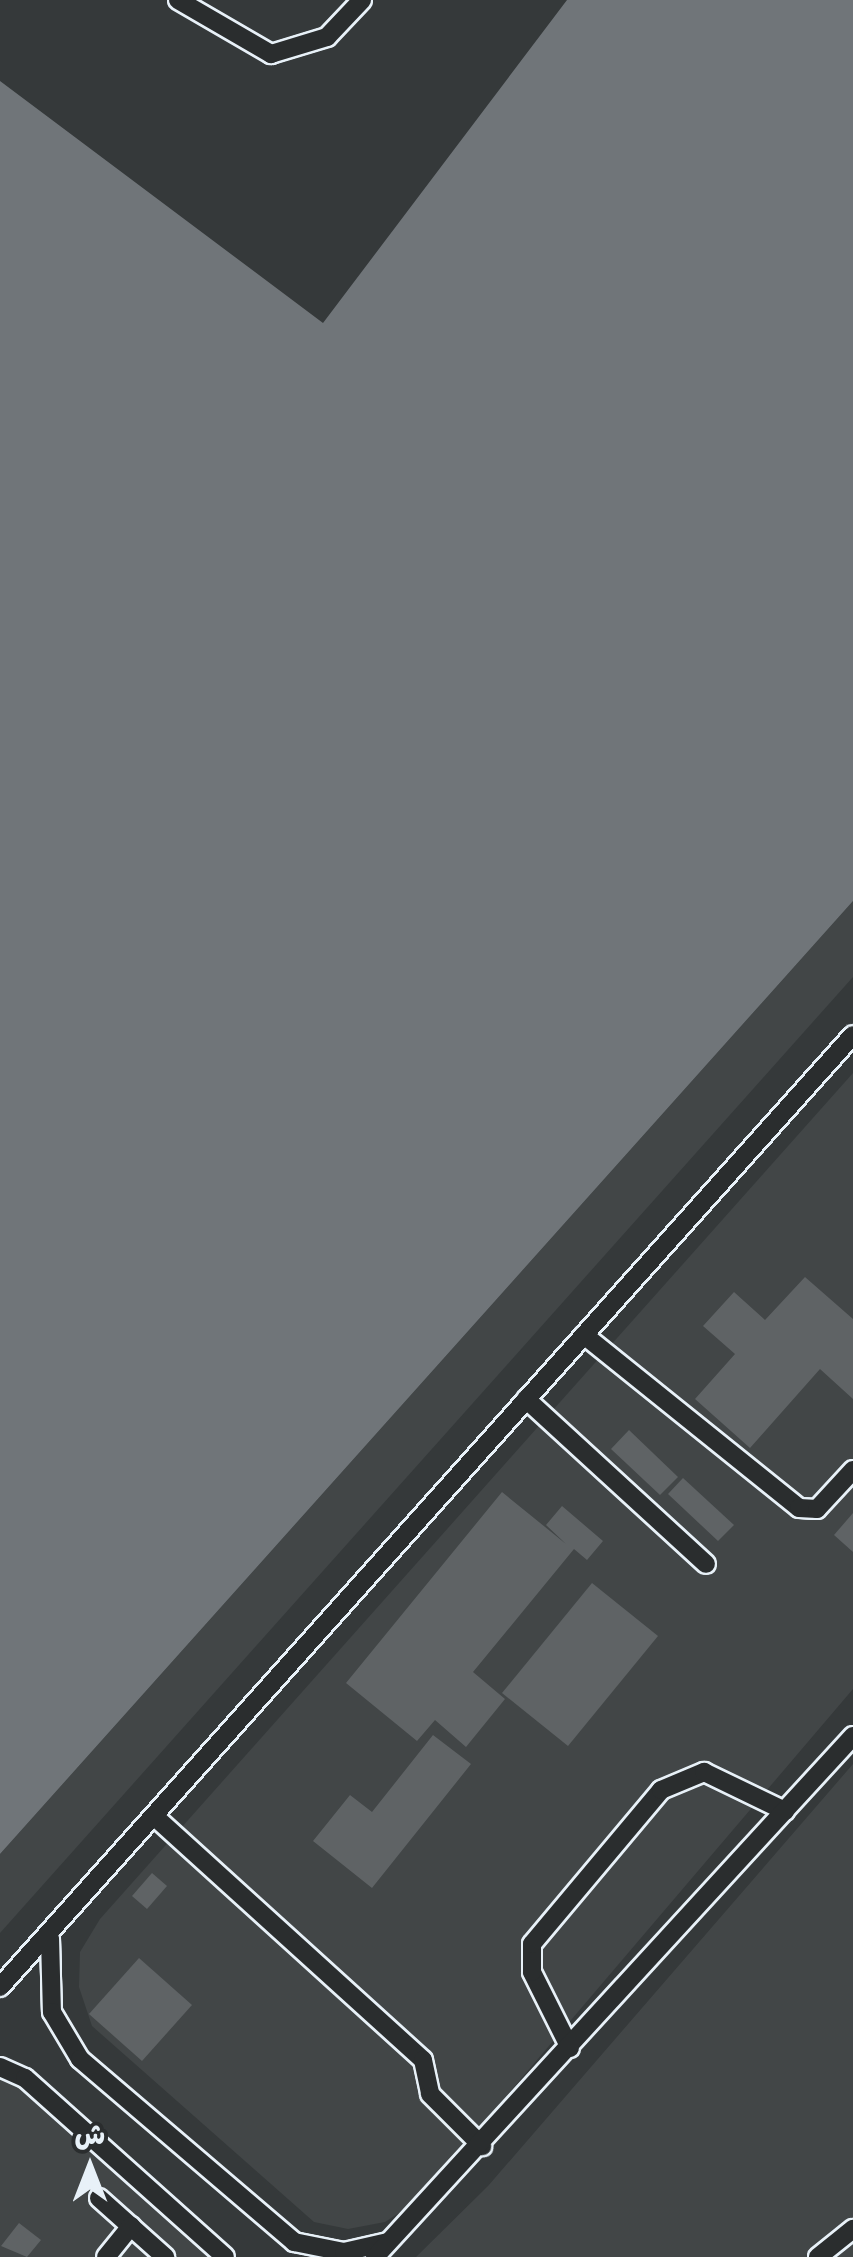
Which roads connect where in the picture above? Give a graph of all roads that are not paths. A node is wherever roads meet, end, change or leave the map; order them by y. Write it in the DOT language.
graph roads {
  1 [pos="178,0"];
  2 [pos="208,0"];
  3 [pos="362,0"];
  4 [pos="220,30"];
  5 [pos="853,1035"];
  6 [pos="584,1336"];
  7 [pos="526,1399"];
  8 [pos="853,1470"];
  9 [pos="706,1564"];
  10 [pos="853,1736"];
  11 [pos="785,1811"];
  12 [pos="154,1816"];
  13 [pos="51,1933"];
  14 [pos="0,1987"];
  15 [pos="570,2048"];
  16 [pos="0,2067"];
  17 [pos="482,2146"];
  18 [pos="100,2198"];
  19 [pos="131,2226"];
  20 [pos="853,2229"];
  21 [pos="393,2239"];
  22 [pos="106,2257"];
  23 [pos="165,2257"];
  24 [pos="224,2257"];
  25 [pos="375,2257"];
  26 [pos="818,2257"];
  1 -- 4 [label="lane"];
  2 -- 4 [label="lane"];
  3 -- 4 [label="lane"];
  5 -- 6 [label="lane"];
  6 -- 7 [label="lane"];
  6 -- 8 [label="lane"];
  7 -- 9 [label="lane"];
  7 -- 12 [label="lane"];
  10 -- 11 [label="lane"];
  11 -- 15 [label="lane"];
  11 -- 15 [label="lane"];
  12 -- 13 [label="lane"];
  12 -- 17 [label="lane"];
  13 -- 14 [label="lane"];
  13 -- 21 [label="lane"];
  15 -- 17 [label="lane"];
  16 -- 24 [label="lane"];
  17 -- 21 [label="lane"];
  18 -- 19 [label="lane"];
  19 -- 22 [label="lane"];
  19 -- 23 [label="lane"];
  20 -- 26 [label="lane"];
  21 -- 25 [label="lane"];
}
